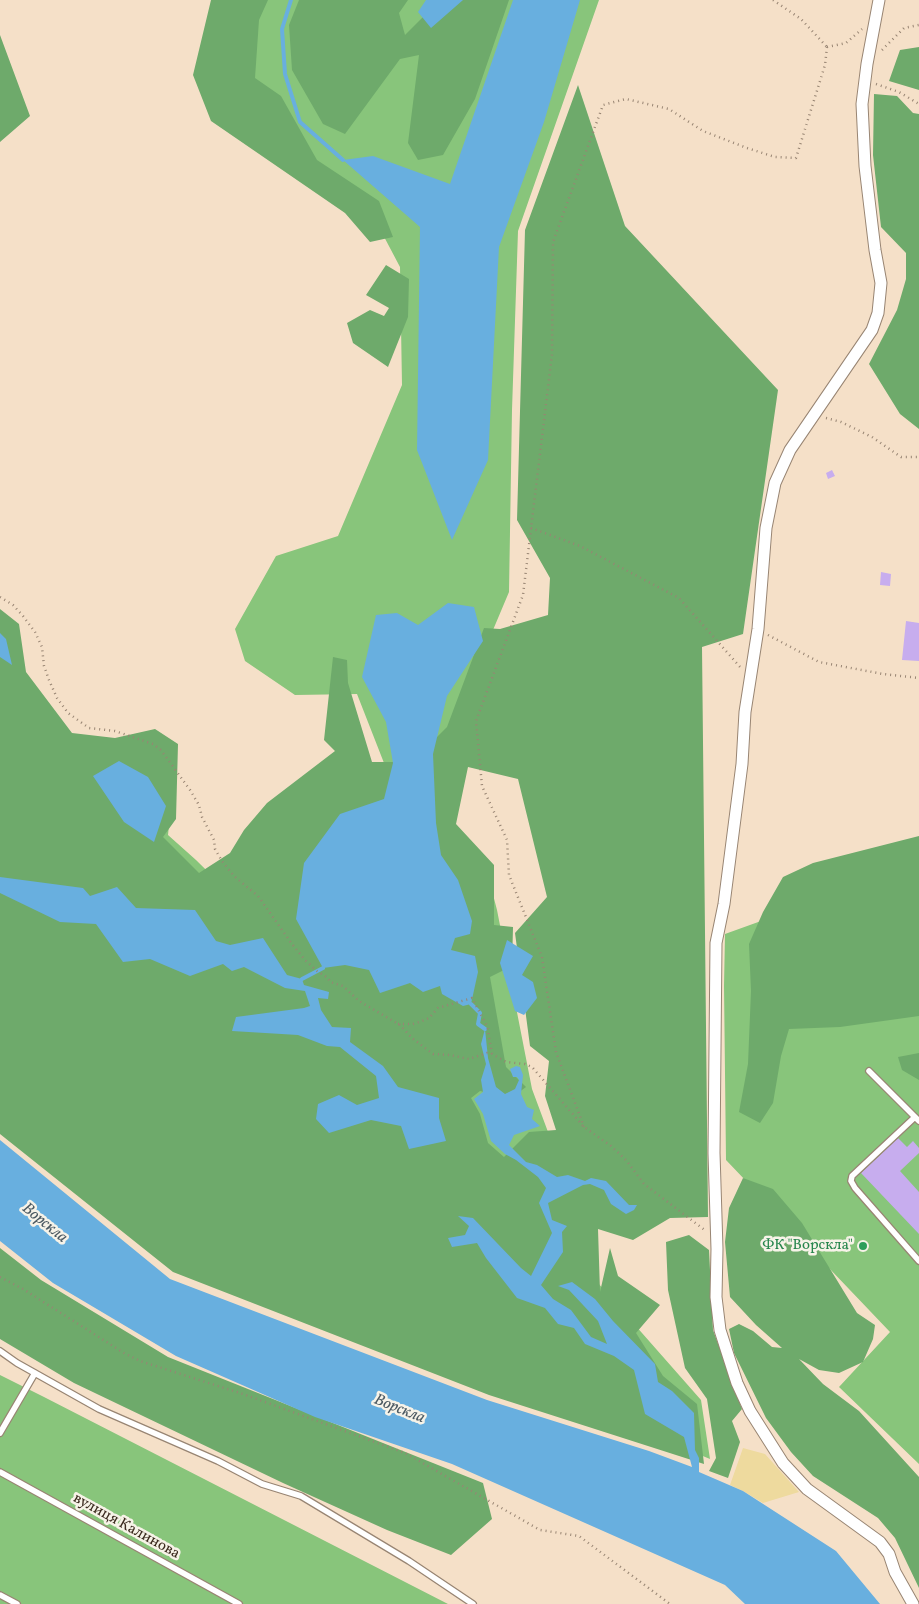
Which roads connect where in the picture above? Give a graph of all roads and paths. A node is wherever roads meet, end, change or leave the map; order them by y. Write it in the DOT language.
graph roads {
  1 [pos="773,0"];
  2 [pos="880,0"];
  3 [pos="877,12"];
  4 [pos="919,25"];
  5 [pos="827,47"];
  6 [pos="881,51"];
  7 [pos="865,84"];
  8 [pos="919,104"];
  9 [pos="815,415"];
  10 [pos="919,457"];
  11 [pos="531,528"];
  12 [pos="0,597"];
  13 [pos="758,629"];
  14 [pos="750,678"];
  15 [pos="919,678"];
  16 [pos="397,1023"];
  17 [pos="492,1054"];
  18 [pos="869,1071"];
  19 [pos="917,1119"];
  20 [pos="584,1128"];
  21 [pos="717,1248"];
  22 [pos="919,1261"];
  23 [pos="0,1277"];
  24 [pos="0,1351"];
  25 [pos="35,1373"];
  26 [pos="0,1433"];
  27 [pos="0,1472"];
  28 [pos="0,1594"];
  29 [pos="16,1604"];
  30 [pos="239,1604"];
  31 [pos="472,1604"];
  32 [pos="670,1604"];
  33 [pos="913,1604"];
  1 -- 5 [label="path"];
  2 -- 3 [label="street"];
  3 -- 5 [label="path"];
  3 -- 7 [label="street"];
  4 -- 6 [label="path"];
  5 -- 11 [label="path"];
  7 -- 8 [label="path"];
  7 -- 9 [label="street"];
  9 -- 10 [label="path"];
  9 -- 13 [label="street"];
  11 -- 14 [label="path"];
  11 -- 20 [label="path"];
  12 -- 16 [label="path"];
  13 -- 14 [label="street"];
  13 -- 15 [label="path"];
  14 -- 21 [label="street"];
  16 -- 17 [label="path"];
  16 -- 17 [label="path"];
  17 -- 20 [label="path"];
  18 -- 19 [label="lane"];
  19 -- 22 [label="lane"];
  20 -- 21 [label="path"];
  21 -- 33 [label="street"];
  23 -- 32 [label="path"];
  24 -- 25 [label="lane"];
  25 -- 26 [label="lane"];
  25 -- 31 [label="lane"];
  27 -- 30 [label="lane, вулиця Калинова"];
  28 -- 29 [label="lane"];
}
